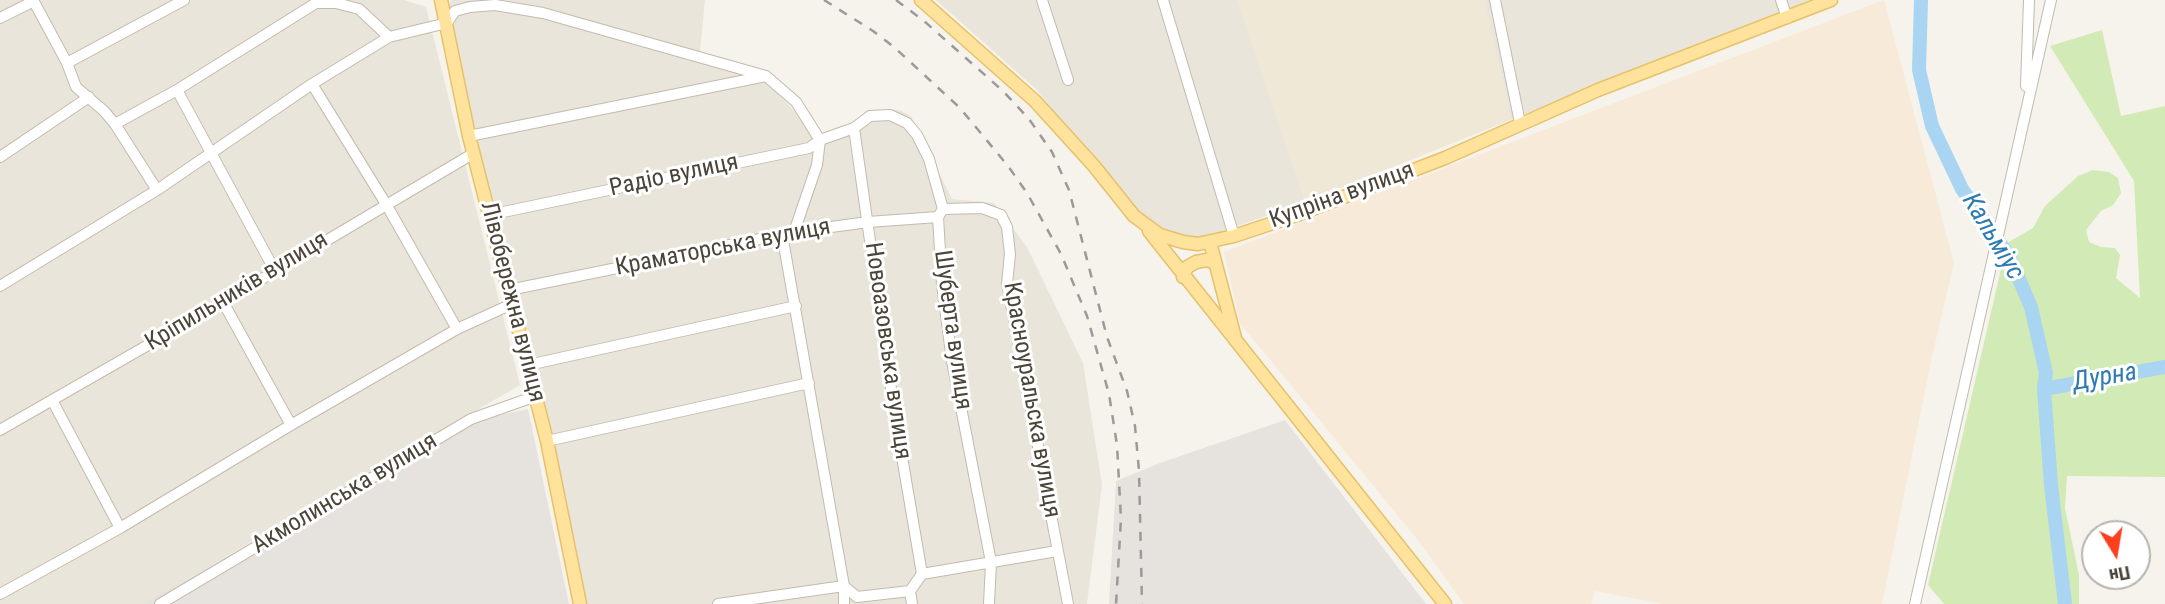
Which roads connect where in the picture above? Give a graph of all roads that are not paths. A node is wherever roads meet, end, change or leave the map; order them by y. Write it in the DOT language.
graph roads {
  1 [pos="184,0"];
  2 [pos="441,0"];
  3 [pos="921,0"];
  4 [pos="1042,0"];
  5 [pos="1163,0"];
  6 [pos="1496,0"];
  7 [pos="1781,0"];
  8 [pos="1832,0"];
  9 [pos="2029,0"];
  10 [pos="2051,0"];
  11 [pos="33,1"];
  12 [pos="0,18"];
  13 [pos="1787,18"];
  14 [pos="447,23"];
  15 [pos="389,37"];
  16 [pos="67,63"];
  17 [pos="766,76"];
  18 [pos="1068,80"];
  19 [pos="312,84"];
  20 [pos="177,90"];
  21 [pos="89,97"];
  22 [pos="2025,111"];
  23 [pos="1520,123"];
  24 [pos="115,124"];
  25 [pos="854,128"];
  26 [pos="469,136"];
  27 [pos="820,140"];
  28 [pos="474,153"];
  29 [pos="211,154"];
  30 [pos="0,157"];
  31 [pos="157,190"];
  32 [pos="386,204"];
  33 [pos="940,213"];
  34 [pos="489,215"];
  35 [pos="1134,216"];
  36 [pos="868,222"];
  37 [pos="794,232"];
  38 [pos="782,234"];
  39 [pos="1234,236"];
  40 [pos="1210,242"];
  41 [pos="1215,263"];
  42 [pos="275,271"];
  43 [pos="1183,277"];
  44 [pos="0,286"];
  45 [pos="509,290"];
  46 [pos="222,302"];
  47 [pos="512,304"];
  48 [pos="796,306"];
  49 [pos="457,329"];
  50 [pos="1237,345"];
  51 [pos="528,365"];
  52 [pos="809,383"];
  53 [pos="536,396"];
  54 [pos="52,400"];
  55 [pos="291,425"];
  56 [pos="0,430"];
  57 [pos="547,441"];
  58 [pos="120,528"];
  59 [pos="1057,551"];
  60 [pos="991,562"];
  61 [pos="922,574"];
  62 [pos="844,586"];
  63 [pos="910,591"];
  64 [pos="0,594"];
  65 [pos="160,604"];
  66 [pos="580,604"];
  67 [pos="718,604"];
  68 [pos="844,604"];
  69 [pos="912,604"];
  70 [pos="989,604"];
  71 [pos="1068,604"];
  72 [pos="1444,604"];
  73 [pos="1915,604"];
  1 -- 16 [label="street"];
  2 -- 14 [label="main road, Лівобережна вулиця"];
  3 -- 35 [label="main road, Купріна вулиця"];
  4 -- 18 [label="street"];
  5 -- 39 [label="street"];
  6 -- 23 [label="street"];
  7 -- 13 [label="street"];
  8 -- 13 [label="main road, Купріна вулиця"];
  9 -- 22 [label="street"];
  10 -- 22 [label="street"];
  11 -- 12 [label="street"];
  11 -- 16 [label="street"];
  13 -- 23 [label="main road, Купріна вулиця"];
  14 -- 15 [label="street"];
  14 -- 17 [label="street"];
  14 -- 26 [label="main road, Лівобережна вулиця"];
  15 -- 19 [label="street"];
  15 -- 20 [label="street"];
  16 -- 21 [label="street"];
  17 -- 26 [label="street"];
  17 -- 27 [label="street"];
  19 -- 29 [label="street"];
  19 -- 32 [label="street"];
  20 -- 24 [label="street"];
  20 -- 29 [label="street"];
  21 -- 24 [label="street"];
  21 -- 30 [label="street"];
  22 -- 73 [label="street"];
  23 -- 39 [label="main road, Купріна вулиця"];
  24 -- 31 [label="street"];
  25 -- 27 [label="street, Радіо вулиця"];
  25 -- 33 [label="street, Шуберта вулиця"];
  25 -- 36 [label="street, Новоазовська вулиця"];
  26 -- 28 [label="main road, Лівобережна вулиця"];
  27 -- 34 [label="street, Радіо вулиця"];
  27 -- 37 [label="street"];
  28 -- 32 [label="street, Кріпильників вулиця"];
  28 -- 34 [label="main road, Лівобережна вулиця"];
  29 -- 31 [label="street"];
  29 -- 42 [label="street"];
  31 -- 44 [label="street"];
  32 -- 42 [label="street, Кріпильників вулиця"];
  32 -- 49 [label="street"];
  33 -- 36 [label="street, Краматорська вулиця"];
  33 -- 59 [label="street, Красноуральска вулиця"];
  33 -- 60 [label="street, Шуберта вулиця"];
  34 -- 45 [label="main road, Лівобережна вулиця"];
  35 -- 40 [label="main road, Купріна вулиця"];
  35 -- 43 [label="main road"];
  36 -- 37 [label="street, Краматорська вулиця"];
  36 -- 61 [label="street, Новоазовська вулиця"];
  37 -- 38 [label="street, Краматорська вулиця"];
  38 -- 45 [label="street, Краматорська вулиця"];
  38 -- 48 [label="street"];
  39 -- 40 [label="main road, Купріна вулиця"];
  40 -- 41 [label="main road"];
  41 -- 43 [label="main road"];
  41 -- 50 [label="main road"];
  42 -- 46 [label="street, Кріпильників вулиця"];
  43 -- 50 [label="main road"];
  45 -- 47 [label="main road, Лівобережна вулиця"];
  46 -- 54 [label="street, Кріпильників вулиця"];
  46 -- 55 [label="street"];
  47 -- 49 [label="street"];
  47 -- 51 [label="main road, Лівобережна вулиця"];
  48 -- 51 [label="street"];
  48 -- 52 [label="street"];
  49 -- 55 [label="street"];
  50 -- 72 [label="main road"];
  51 -- 53 [label="main road, Лівобережна вулиця"];
  52 -- 57 [label="street"];
  52 -- 62 [label="street"];
  53 -- 57 [label="main road, Лівобережна вулиця"];
  53 -- 65 [label="street, Акмолинська вулиця"];
  54 -- 56 [label="street, Кріпильників вулиця"];
  54 -- 58 [label="street"];
  55 -- 58 [label="street"];
  57 -- 66 [label="main road, Лівобережна вулиця"];
  58 -- 64 [label="street"];
  59 -- 60 [label="street"];
  59 -- 71 [label="street, Красноуральска вулиця"];
  60 -- 61 [label="street"];
  60 -- 70 [label="street, Шуберта вулиця"];
  61 -- 63 [label="street"];
  62 -- 63 [label="street"];
  62 -- 67 [label="street"];
  62 -- 68 [label="street"];
  63 -- 69 [label="street"];
}
